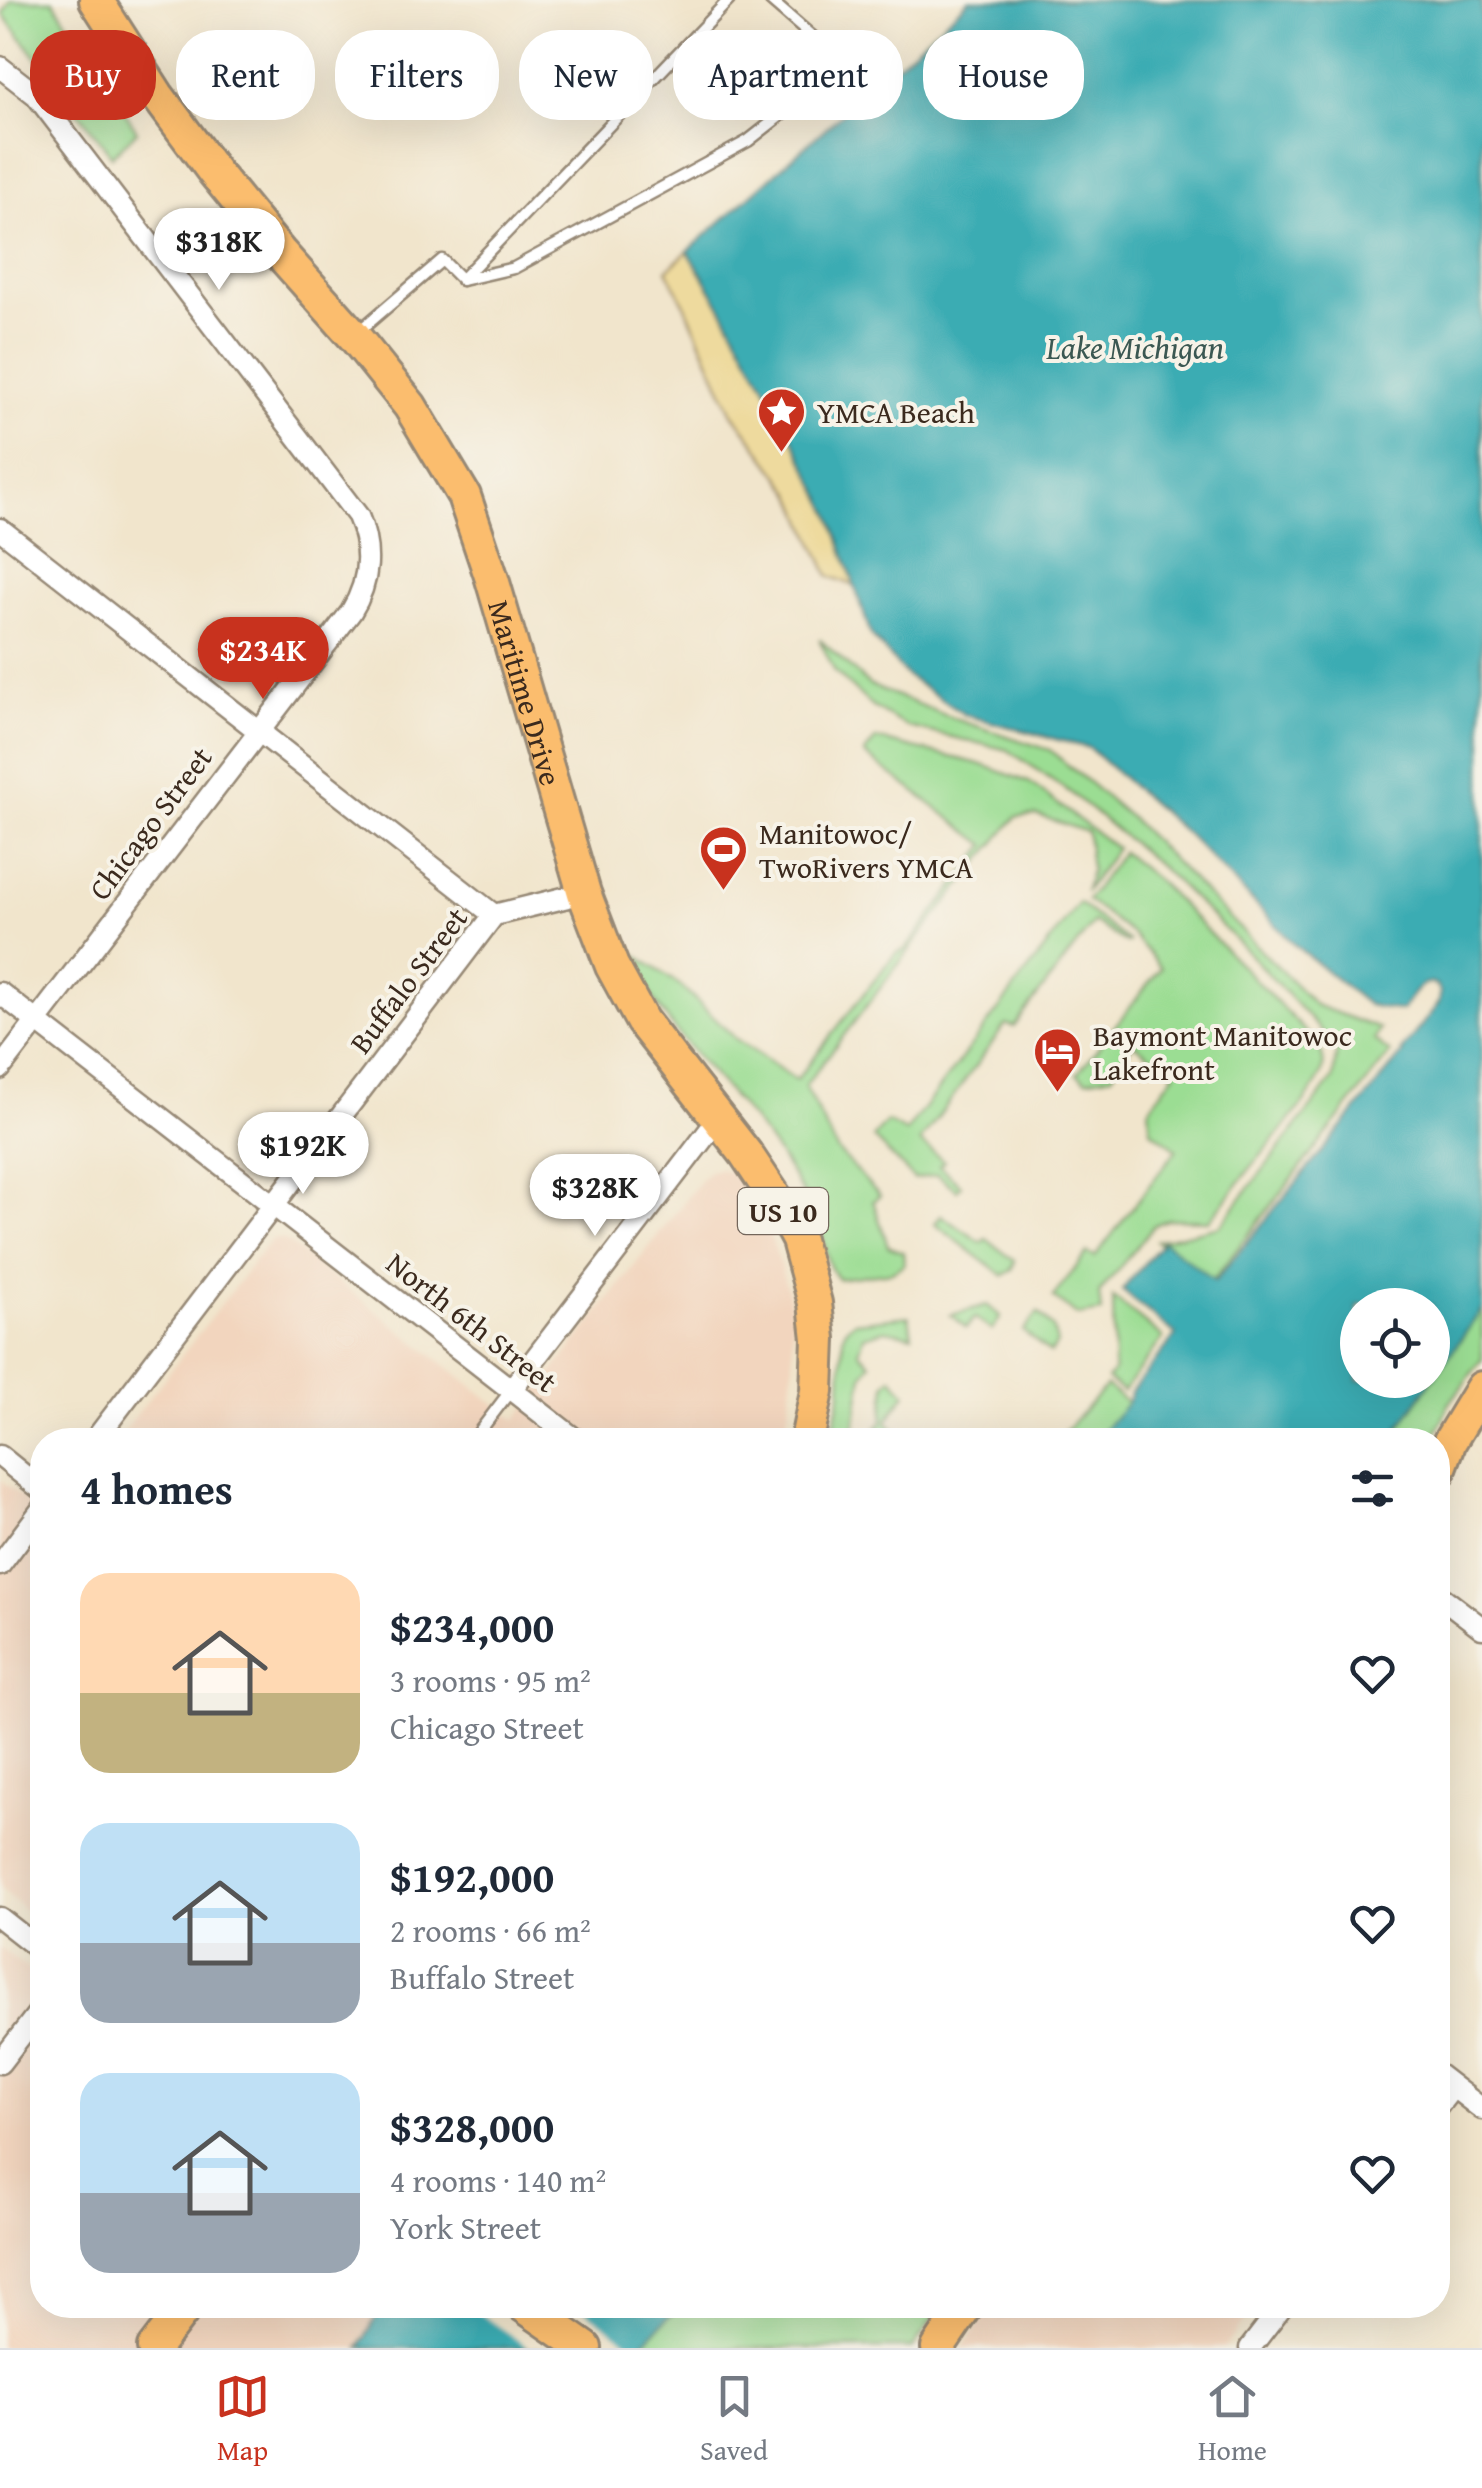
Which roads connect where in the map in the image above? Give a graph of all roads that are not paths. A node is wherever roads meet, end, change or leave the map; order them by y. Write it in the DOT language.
graph roads {
  1 [pos="96,0"];
  2 [pos="729,0"];
  3 [pos="770,0"];
  4 [pos="0,67"];
  5 [pos="462,280"];
  6 [pos="354,336"];
  7 [pos="0,530"];
  8 [pos="259,731"];
  9 [pos="584,892"];
  10 [pos="494,915"];
  11 [pos="0,992"];
  12 [pos="37,1021"];
  13 [pos="0,1068"];
  14 [pos="718,1119"];
  15 [pos="274,1206"];
  16 [pos="1482,1388"];
  17 [pos="511,1390"];
  18 [pos="104,1428"];
  19 [pos="482,1428"];
  20 [pos="560,1428"];
  21 [pos="809,1428"];
  22 [pos="1450,1440"];
  23 [pos="0,1456"];
  24 [pos="30,1480"];
  25 [pos="30,1525"];
  26 [pos="0,1564"];
  27 [pos="1450,1604"];
  28 [pos="1482,1628"];
  29 [pos="0,1918"];
  30 [pos="30,1941"];
  31 [pos="30,2024"];
  32 [pos="0,2063"];
  33 [pos="1450,2085"];
  34 [pos="1482,2109"];
  35 [pos="176,2318"];
  36 [pos="542,2318"];
  37 [pos="959,2318"];
  38 [pos="1274,2318"];
  39 [pos="154,2348"];
  40 [pos="585,2348"];
  41 [pos="938,2348"];
  42 [pos="1250,2348"];
  1 -- 6 [label="main road, Maritime Drive / US 10"];
  2 -- 5 [label="lane"];
  3 -- 5 [label="lane"];
  4 -- 8 [label="street, Chicago Street"];
  5 -- 6 [label="lane"];
  6 -- 9 [label="main road, Maritime Drive / US 10"];
  7 -- 8 [label="street"];
  8 -- 10 [label="street"];
  8 -- 12 [label="street, Chicago Street"];
  9 -- 10 [label="street, Buffalo Street"];
  9 -- 14 [label="main road, Maritime Drive / US 10"];
  10 -- 15 [label="street, Buffalo Street"];
  11 -- 12 [label="street, North 6th Street"];
  12 -- 13 [label="street, Chicago Street"];
  12 -- 15 [label="street, North 6th Street"];
  14 -- 17 [label="street"];
  14 -- 21 [label="main road, Maritime Drive / US 10"];
  15 -- 17 [label="street, North 6th Street"];
  15 -- 18 [label="street, Buffalo Street"];
  16 -- 22 [label="main road"];
  17 -- 19 [label="lane"];
  17 -- 20 [label="street, North 6th Street"];
  23 -- 24 [label="street"];
  25 -- 26 [label="street"];
  27 -- 28 [label="street"];
  29 -- 30 [label="street"];
  31 -- 32 [label="street"];
  33 -- 34 [label="street"];
  35 -- 39 [label="main road"];
  36 -- 40 [label="main road"];
  37 -- 41 [label="main road"];
  38 -- 42 [label="street"];
}
